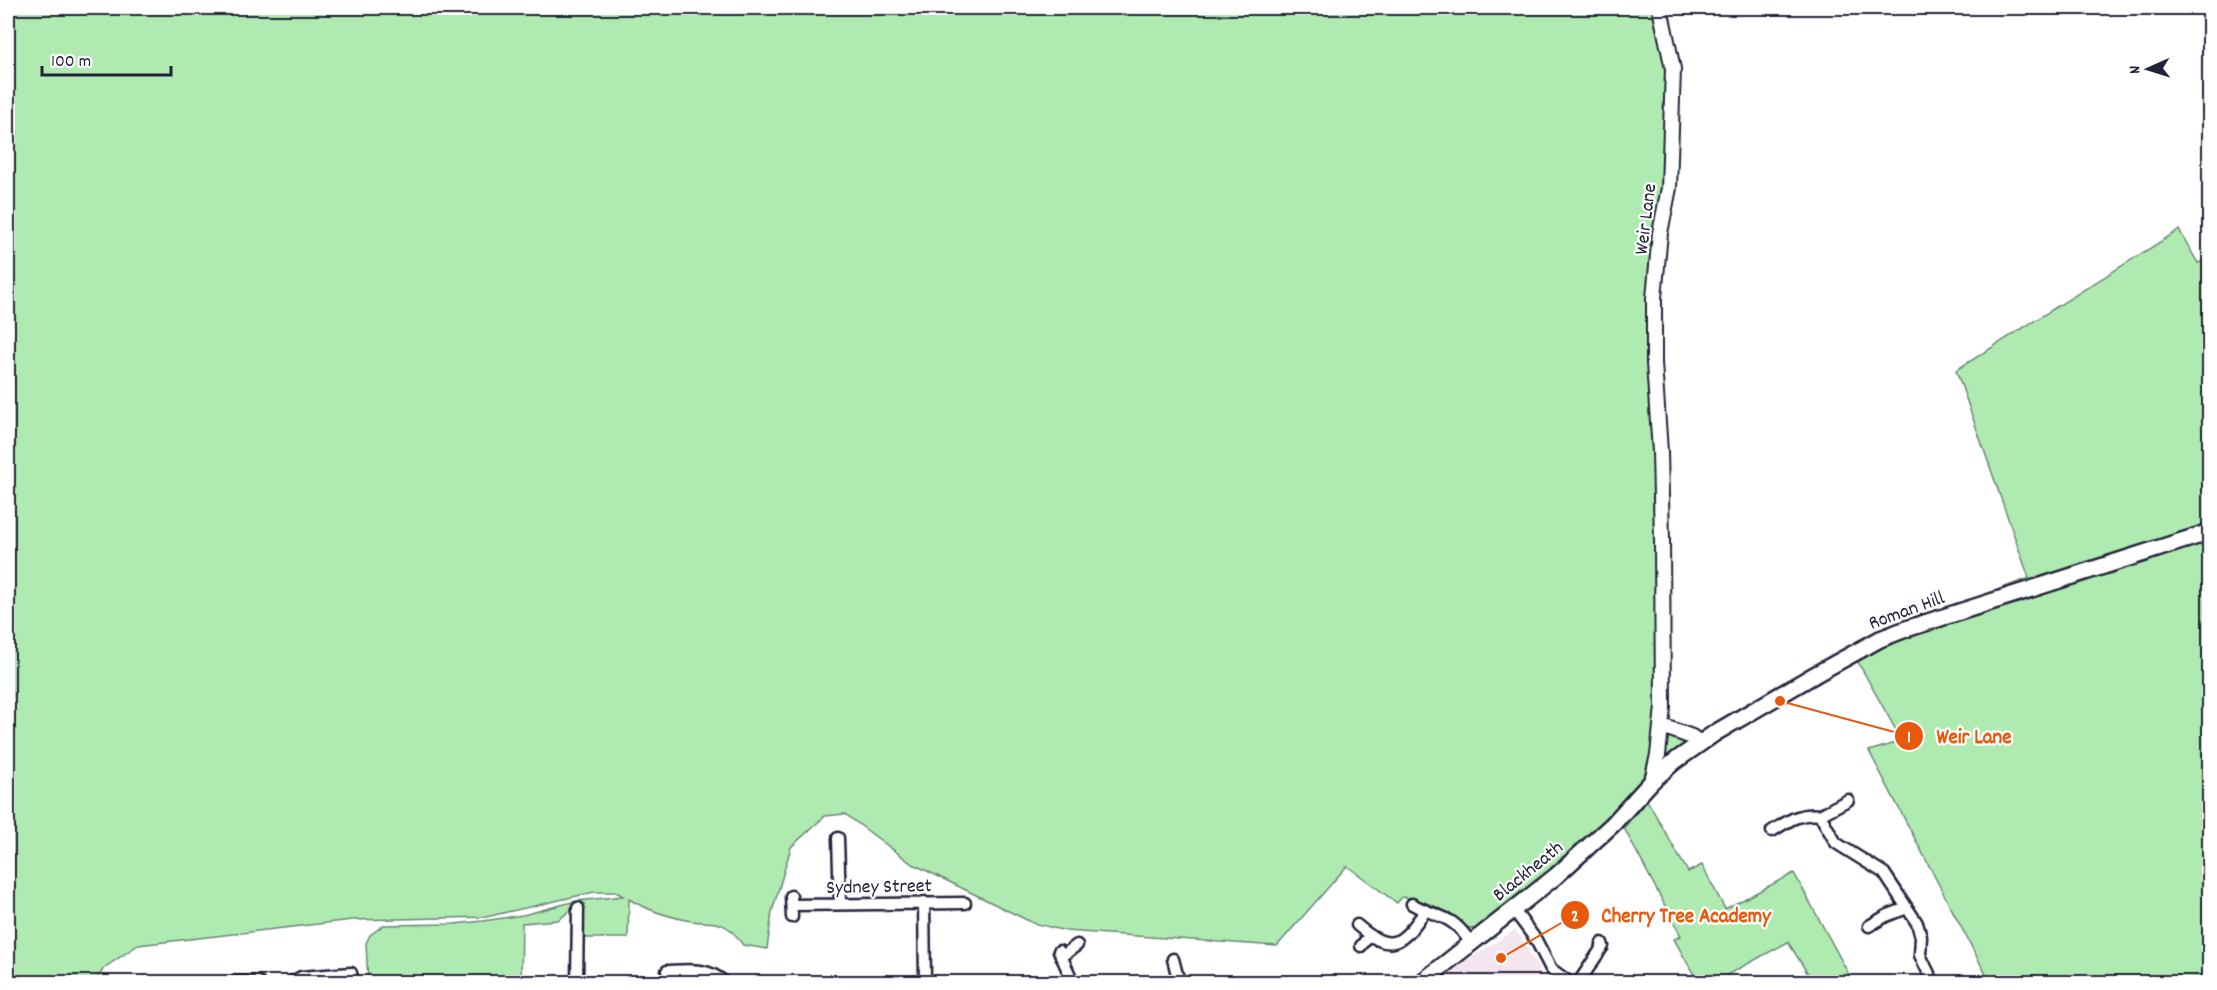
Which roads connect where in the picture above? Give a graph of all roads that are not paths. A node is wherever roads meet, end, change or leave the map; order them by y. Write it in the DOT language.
graph roads {
  1 [pos="1660,8"];
  2 [pos="2206,534"];
  3 [pos="1662,726"];
  4 [pos="1700,743"];
  5 [pos="1652,781"];
  6 [pos="1848,800"];
  7 [pos="1820,815"];
  8 [pos="1772,831"];
  9 [pos="850,845"];
  10 [pos="924,902"];
  11 [pos="964,903"];
  12 [pos="840,904"];
  13 [pos="1412,904"];
  14 [pos="1907,908"];
  15 [pos="1513,909"];
  16 [pos="1425,911"];
  17 [pos="575,915"];
  18 [pos="792,917"];
  19 [pos="1357,925"];
  20 [pos="1869,926"];
  21 [pos="1369,936"];
  22 [pos="1470,942"];
  23 [pos="1077,945"];
  24 [pos="1361,946"];
  25 [pos="1604,947"];
  26 [pos="682,958"];
  27 [pos="1173,966"];
  28 [pos="682,970"];
  29 [pos="667,971"];
  30 [pos="339,978"];
  31 [pos="352,978"];
  32 [pos="233,982"];
  33 [pos="258,982"];
  34 [pos="292,982"];
  35 [pos="577,982"];
  36 [pos="724,982"];
  37 [pos="925,982"];
  38 [pos="1074,982"];
  39 [pos="1179,982"];
  40 [pos="1422,982"];
  41 [pos="1569,982"];
  42 [pos="1579,982"];
  43 [pos="1933,982"];
  1 -- 3 [label="street, Weir Lane"];
  2 -- 4 [label="main road, Roman Hill"];
  3 -- 4 [label="street"];
  3 -- 5 [label="street, Weir Lane"];
  4 -- 5 [label="main road, Roman Hill"];
  5 -- 15 [label="main road, Blackheath"];
  6 -- 7 [label="street"];
  7 -- 8 [label="street"];
  7 -- 14 [label="street"];
  9 -- 12 [label="street"];
  10 -- 11 [label="street, Sydney Street"];
  10 -- 12 [label="street, Sydney Street"];
  10 -- 37 [label="street"];
  12 -- 18 [label="street, Sydney Street"];
  13 -- 16 [label="street"];
  14 -- 20 [label="street"];
  14 -- 43 [label="street"];
  15 -- 22 [label="main road, Blackheath"];
  15 -- 41 [label="street"];
  16 -- 21 [label="street"];
  16 -- 22 [label="street"];
  17 -- 35 [label="street"];
  19 -- 21 [label="street"];
  21 -- 24 [label="street"];
  22 -- 40 [label="main road, Blackheath"];
  23 -- 38 [label="street"];
  25 -- 42 [label="street"];
  26 -- 28 [label="street"];
  27 -- 39 [label="street"];
  28 -- 29 [label="street"];
  28 -- 36 [label="street"];
  30 -- 31 [label="street"];
  30 -- 34 [label="street"];
  32 -- 33 [label="street"];
}
